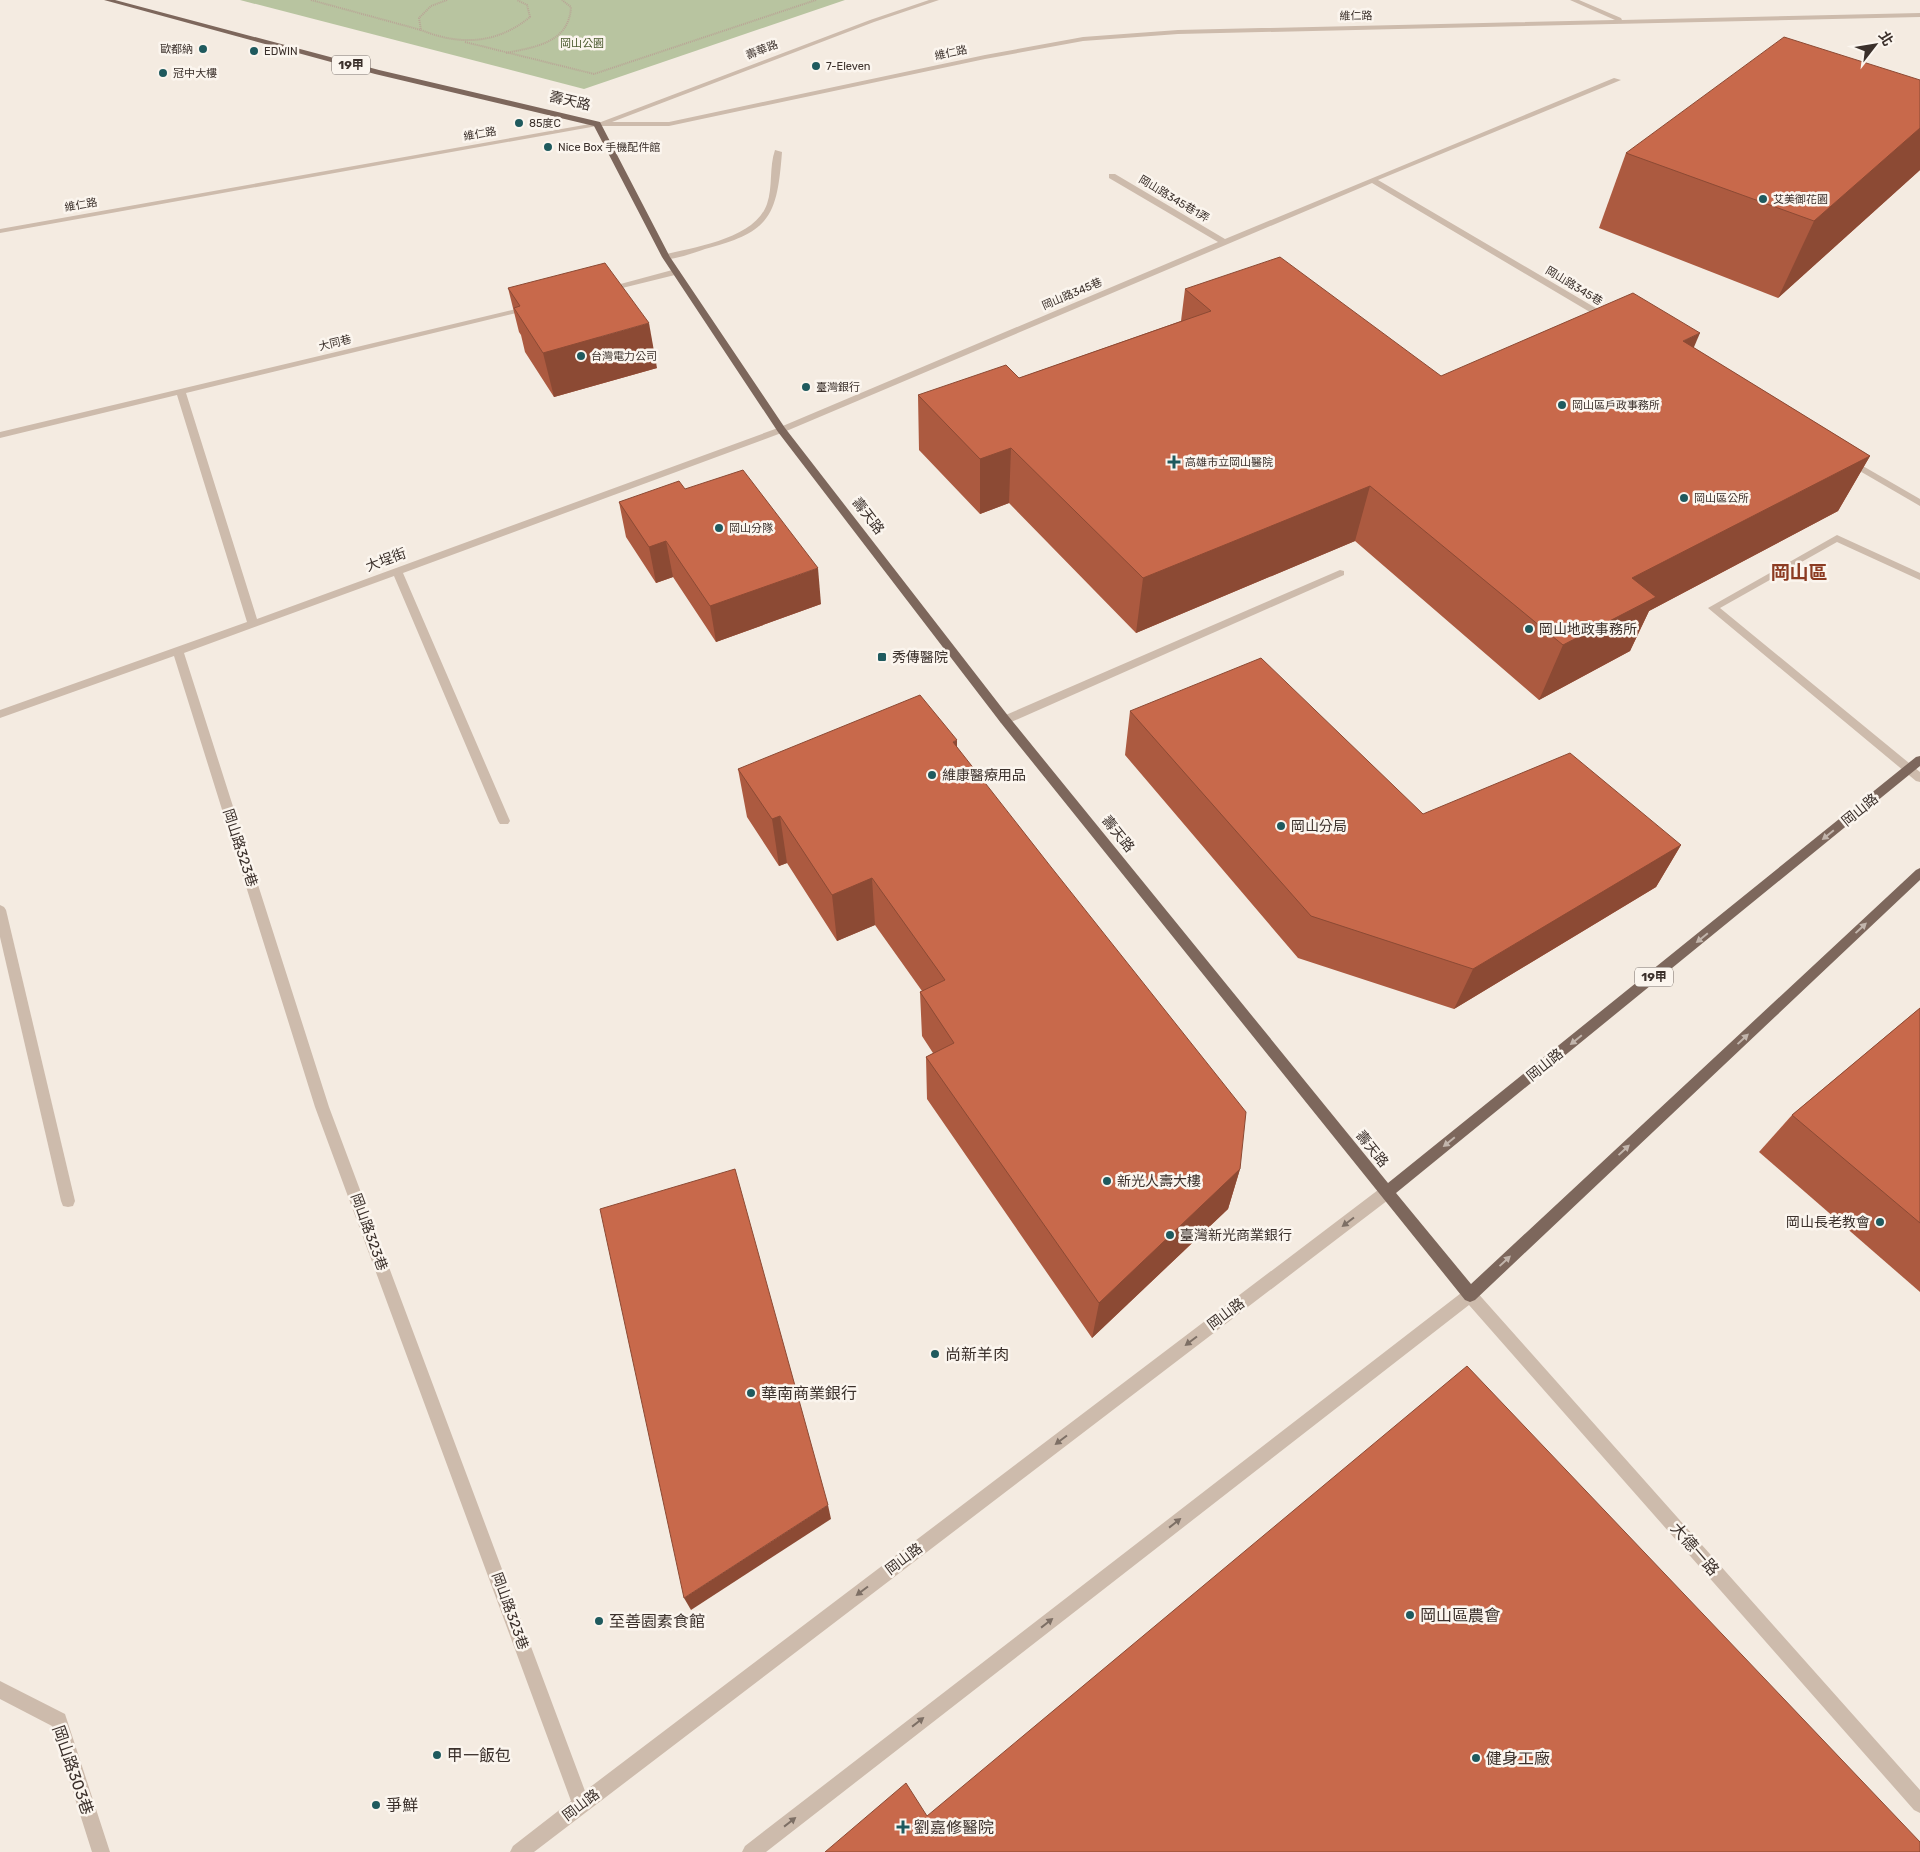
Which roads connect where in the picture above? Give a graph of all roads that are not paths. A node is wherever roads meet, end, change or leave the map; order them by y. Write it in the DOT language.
graph roads {
  1 [pos="107,0"];
  2 [pos="936,0"];
  3 [pos="1573,0"];
  4 [pos="1920,15"];
  5 [pos="1623,21"];
  6 [pos="1617,80"];
  7 [pos="597,124"];
  8 [pos="778,152"];
  9 [pos="1112,176"];
  10 [pos="1372,180"];
  11 [pos="0,231"];
  12 [pos="1224,242"];
  13 [pos="666,257"];
  14 [pos="676,272"];
  15 [pos="598,290"];
  16 [pos="540,305"];
  17 [pos="1620,326"];
  18 [pos="181,392"];
  19 [pos="781,430"];
  20 [pos="0,435"];
  21 [pos="1843,457"];
  22 [pos="1920,503"];
  23 [pos="397,571"];
  24 [pos="1340,573"];
  25 [pos="1920,577"];
  26 [pos="253,624"];
  27 [pos="178,651"];
  28 [pos="0,714"];
  29 [pos="1005,720"];
  30 [pos="1920,760"];
  31 [pos="1908,770"];
  32 [pos="1920,778"];
  33 [pos="504,822"];
  34 [pos="1920,873"];
  35 [pos="0,910"];
  36 [pos="1387,1192"];
  37 [pos="68,1202"];
  38 [pos="1470,1295"];
  39 [pos="0,1690"];
  40 [pos="1920,1804"];
  41 [pos="581,1805"];
  42 [pos="100,1852"];
  43 [pos="519,1852"];
  44 [pos="751,1852"];
  1 -- 7 [label="main road, 壽天路 / 19甲"];
  2 -- 7 [label="street, 壽華路"];
  3 -- 5 [label="street"];
  4 -- 5 [label="street, 維仁路"];
  5 -- 7 [label="street, 維仁路"];
  6 -- 10 [label="street, 岡山路345巷"];
  7 -- 11 [label="street, 維仁路"];
  7 -- 13 [label="main road, 壽天路"];
  8 -- 13 [label="street"];
  9 -- 12 [label="street, 岡山路345巷1弄"];
  10 -- 12 [label="street, 岡山路345巷"];
  10 -- 17 [label="street, 岡山路345巷"];
  12 -- 19 [label="street, 岡山路345巷"];
  13 -- 14 [label="main road, 壽天路"];
  14 -- 15 [label="street"];
  14 -- 19 [label="main road, 壽天路"];
  16 -- 18 [label="street, 大同巷"];
  18 -- 20 [label="street, 大同巷"];
  18 -- 26 [label="street"];
  19 -- 23 [label="street, 大埕街"];
  19 -- 29 [label="main road, 壽天路"];
  21 -- 22 [label="street"];
  23 -- 26 [label="street, 大埕街"];
  23 -- 33 [label="street"];
  24 -- 29 [label="street"];
  25 -- 31 [label="street"];
  26 -- 27 [label="street, 大埕街"];
  27 -- 28 [label="street, 大埕街"];
  27 -- 41 [label="street, 岡山路323巷"];
  29 -- 36 [label="main road, 壽天路"];
  30 -- 31 [label="main road, 岡山路 / 19甲"];
  31 -- 32 [label="street"];
  31 -- 36 [label="main road, 岡山路 / 19甲, one-way"];
  38 -- 34 [label="main road, one-way"];
  35 -- 37 [label="street"];
  36 -- 38 [label="main road, 壽天路"];
  36 -- 41 [label="street, 岡山路, one-way"];
  38 -- 40 [label="street, 大德一路"];
  44 -- 38 [label="street, one-way"];
  39 -- 42 [label="street, 岡山路303巷"];
  41 -- 43 [label="street, 岡山路"];
}
